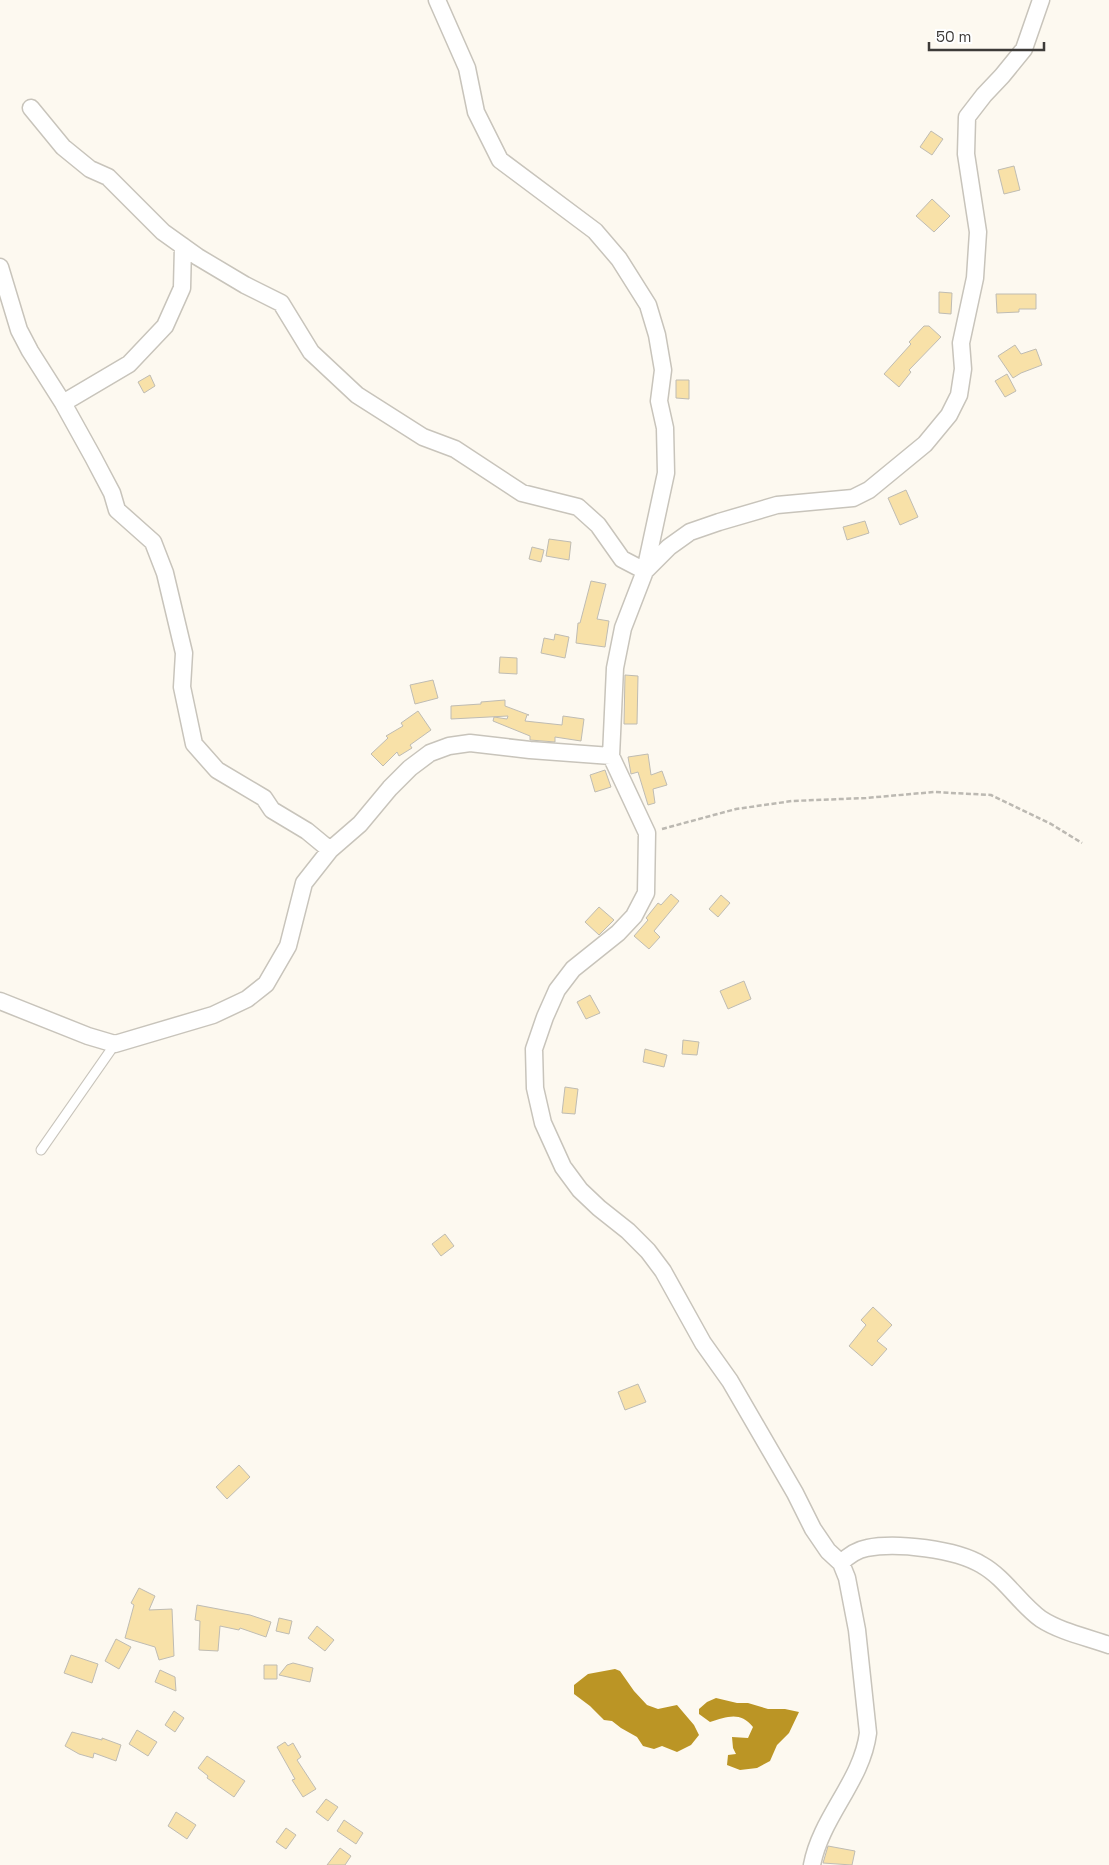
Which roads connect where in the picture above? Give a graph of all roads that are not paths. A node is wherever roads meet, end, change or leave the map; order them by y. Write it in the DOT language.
graph roads {
  1 [pos="437,0"];
  2 [pos="1041,0"];
  3 [pos="31,108"];
  4 [pos="183,246"];
  5 [pos="0,267"];
  6 [pos="63,403"];
  7 [pos="645,571"];
  8 [pos="611,756"];
  9 [pos="330,850"];
  10 [pos="0,1001"];
  11 [pos="116,1044"];
  12 [pos="41,1150"];
  13 [pos="841,1563"];
  14 [pos="1109,1645"];
  15 [pos="812,1865"];
  1 -- 7 [label="street"];
  2 -- 7 [label="street"];
  3 -- 4 [label="street"];
  4 -- 6 [label="street"];
  4 -- 7 [label="street"];
  5 -- 6 [label="street"];
  6 -- 9 [label="street"];
  7 -- 8 [label="street"];
  8 -- 9 [label="street"];
  8 -- 13 [label="street"];
  9 -- 11 [label="street"];
  10 -- 11 [label="street"];
  11 -- 12 [label="lane"];
  13 -- 14 [label="street"];
  13 -- 15 [label="street"];
}
